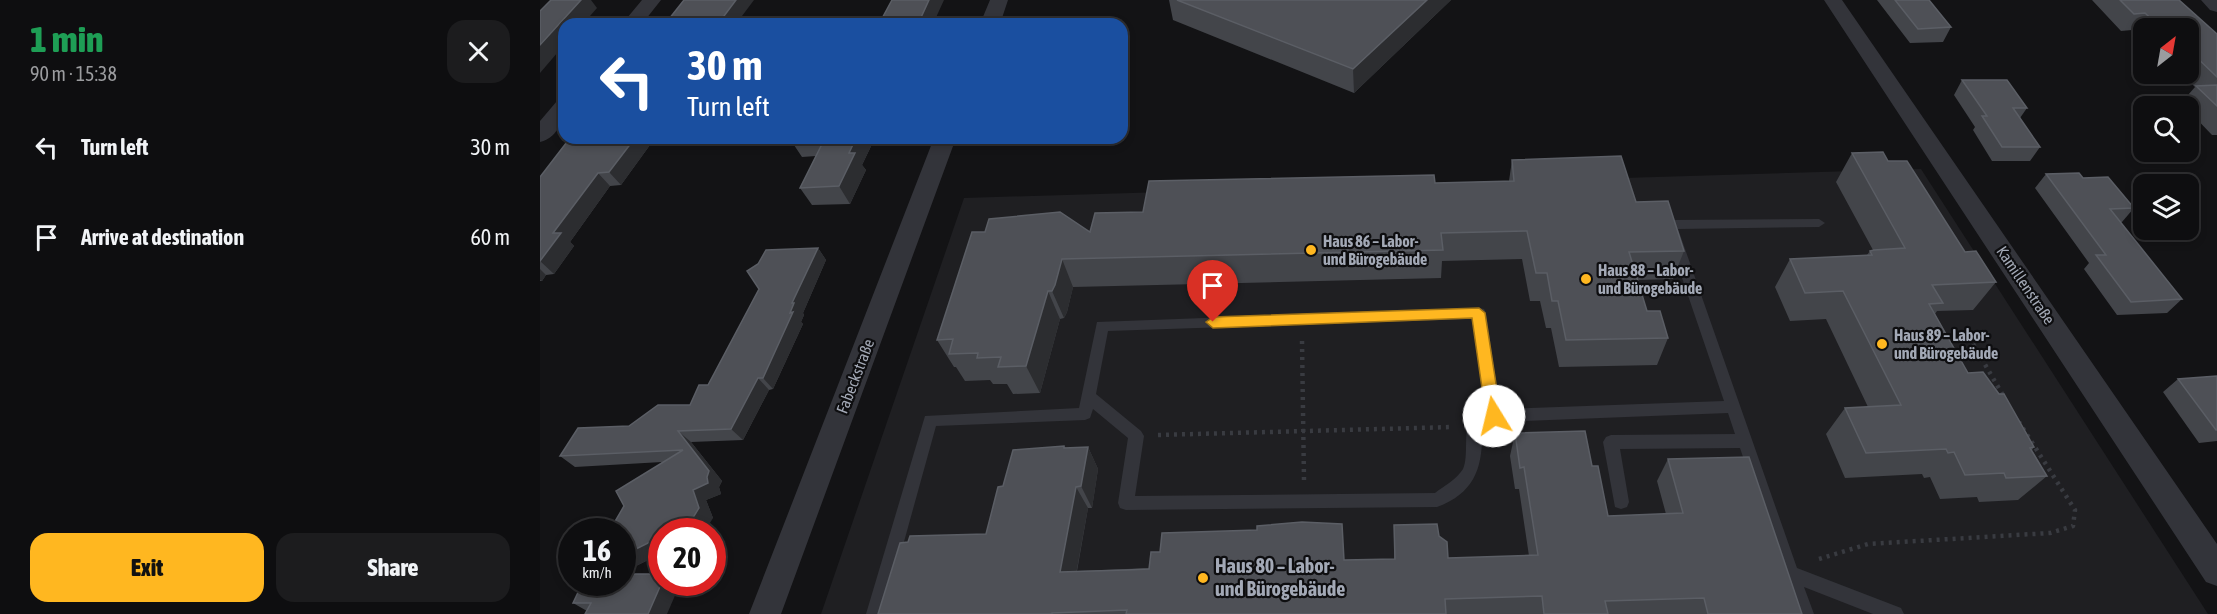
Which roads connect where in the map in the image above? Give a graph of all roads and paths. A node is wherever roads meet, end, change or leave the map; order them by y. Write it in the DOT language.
graph roads {
  1 [pos="652,0"];
  2 [pos="999,0"];
  3 [pos="1833,0"];
  4 [pos="2210,0"];
  5 [pos="2217,6"];
  6 [pos="637,18"];
  7 [pos="992,18"];
  8 [pos="558,113"];
  9 [pos="540,135"];
  10 [pos="943,144"];
  11 [pos="1819,223"];
  12 [pos="1302,319"];
  13 [pos="1973,344"];
  14 [pos="1089,398"];
  15 [pos="2005,399"];
  16 [pos="1733,407"];
  17 [pos="1494,416"];
  18 [pos="2017,417"];
  19 [pos="1475,427"];
  20 [pos="1303,431"];
  21 [pos="1136,436"];
  22 [pos="1745,441"];
  23 [pos="1304,502"];
  24 [pos="1621,502"];
  25 [pos="2217,571"];
  26 [pos="1791,574"];
  27 [pos="765,614"];
  28 [pos="875,614"];
  29 [pos="1805,614"];
  30 [pos="1895,614"];
  1 -- 6 [label="street"];
  2 -- 7 [label="street"];
  3 -- 25 [label="street, Kamillenstraße"];
  4 -- 5 [label="street"];
  8 -- 9 [label="street"];
  10 -- 27 [label="street, Fabeckstraße"];
  11 -- 16 [label="lane"];
  12 -- 14 [label="lane"];
  12 -- 17 [label="lane"];
  12 -- 20 [label="path"];
  13 -- 15 [label="path"];
  14 -- 21 [label="lane"];
  14 -- 28 [label="lane"];
  16 -- 17 [label="lane"];
  16 -- 22 [label="lane"];
  17 -- 19 [label="lane"];
  18 -- 26 [label="path"];
  19 -- 20 [label="path"];
  19 -- 23 [label="lane"];
  20 -- 21 [label="path"];
  20 -- 23 [label="path"];
  21 -- 23 [label="lane"];
  22 -- 24 [label="lane"];
  22 -- 26 [label="lane"];
  26 -- 29 [label="lane"];
  26 -- 30 [label="lane"];
}
